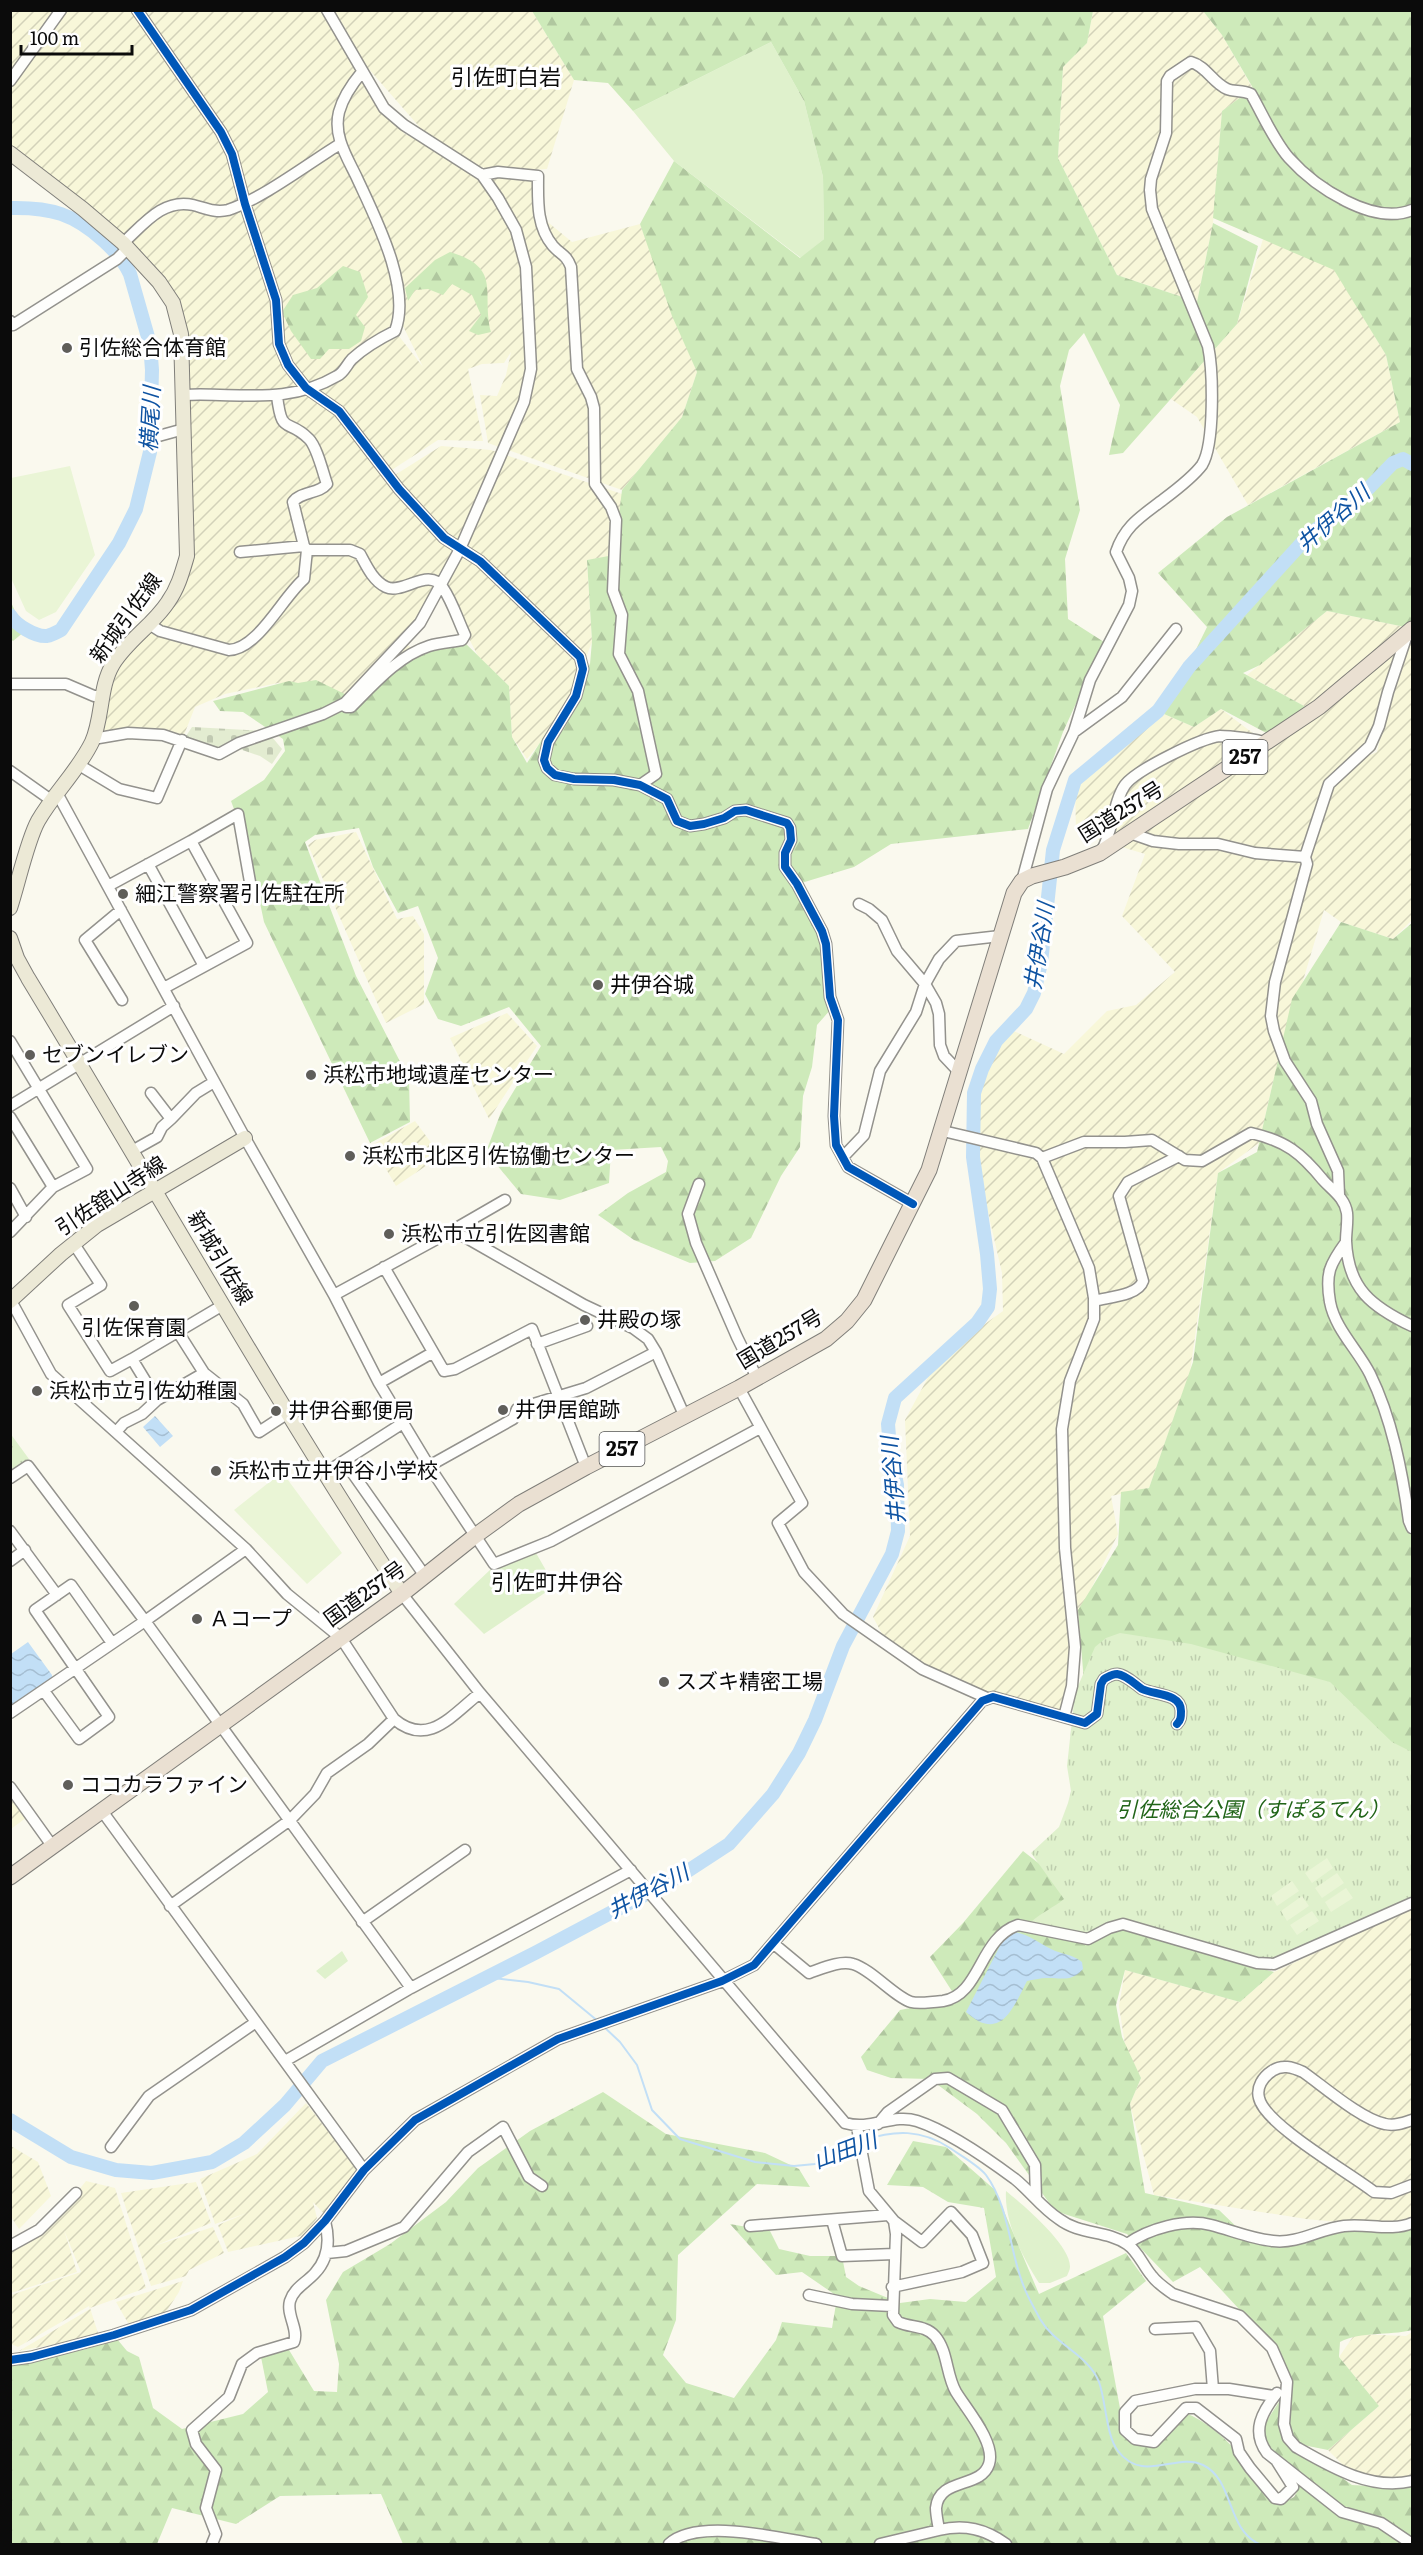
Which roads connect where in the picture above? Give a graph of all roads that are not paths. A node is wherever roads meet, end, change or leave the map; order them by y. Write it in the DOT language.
graph roads {
  1 [pos="62,10"];
  2 [pos="137,10"];
  3 [pos="327,10"];
  4 [pos="362,72"];
  5 [pos="12,76"];
  6 [pos="340,144"];
  7 [pos="10,153"];
  8 [pos="482,176"];
  9 [pos="245,204"];
  10 [pos="1413,210"];
  11 [pos="123,250"];
  12 [pos="10,321"];
  13 [pos="306,388"];
  14 [pos="183,395"];
  15 [pos="277,396"];
  16 [pos="184,429"];
  17 [pos="144,440"];
  18 [pos="305,548"];
  19 [pos="460,549"];
  20 [pos="240,552"];
  21 [pos="442,586"];
  22 [pos="149,624"];
  23 [pos="1176,629"];
  24 [pos="1411,630"];
  25 [pos="10,684"];
  26 [pos="102,696"];
  27 [pos="337,707"];
  28 [pos="1074,732"];
  29 [pos="93,739"];
  30 [pos="182,740"];
  31 [pos="1266,743"];
  32 [pos="79,765"];
  33 [pos="10,771"];
  34 [pos="640,785"];
  35 [pos="54,796"];
  36 [pos="1130,833"];
  37 [pos="191,841"];
  38 [pos="1100,853"];
  39 [pos="1305,857"];
  40 [pos="148,864"];
  41 [pos="1027,879"];
  42 [pos="250,882"];
  43 [pos="108,886"];
  44 [pos="859,904"];
  45 [pos="10,908"];
  46 [pos="121,910"];
  47 [pos="1000,936"];
  48 [pos="10,938"];
  49 [pos="204,966"];
  50 [pos="925,984"];
  51 [pos="164,988"];
  52 [pos="122,1000"];
  53 [pos="174,1006"];
  54 [pos="10,1041"];
  55 [pos="80,1065"];
  56 [pos="960,1073"];
  57 [pos="214,1082"];
  58 [pos="37,1089"];
  59 [pos="151,1093"];
  60 [pos="10,1106"];
  61 [pos="10,1117"];
  62 [pos="171,1119"];
  63 [pos="943,1131"];
  64 [pos="244,1138"];
  65 [pos="132,1151"];
  66 [pos="1179,1156"];
  67 [pos="843,1157"];
  68 [pos="1042,1158"];
  69 [pos="699,1184"];
  70 [pos="53,1187"];
  71 [pos="10,1188"];
  72 [pos="155,1190"];
  73 [pos="1339,1195"];
  74 [pos="505,1200"];
  75 [pos="913,1204"];
  76 [pos="26,1218"];
  77 [pos="10,1232"];
  78 [pos="450,1235"];
  79 [pos="1346,1242"];
  80 [pos="74,1244"];
  81 [pos="384,1267"];
  82 [pos="334,1295"];
  83 [pos="11,1300"];
  84 [pos="1094,1301"];
  85 [pos="223,1305"];
  86 [pos="587,1326"];
  87 [pos="1413,1326"];
  88 [pos="178,1332"];
  89 [pos="537,1344"];
  90 [pos="656,1352"];
  91 [pos="432,1353"];
  92 [pos="132,1359"];
  93 [pos="204,1373"];
  94 [pos="757,1378"];
  95 [pos="379,1383"];
  96 [pos="739,1388"];
  97 [pos="558,1398"];
  98 [pos="157,1400"];
  99 [pos="288,1413"];
  100 [pos="686,1417"];
  101 [pos="403,1423"];
  102 [pos="760,1428"];
  103 [pos="116,1432"];
  104 [pos="344,1461"];
  105 [pos="429,1466"];
  106 [pos="586,1467"];
  107 [pos="325,1473"];
  108 [pos="10,1478"];
  109 [pos="1413,1528"];
  110 [pos="10,1531"];
  111 [pos="475,1536"];
  112 [pos="246,1549"];
  113 [pos="25,1550"];
  114 [pos="10,1561"];
  115 [pos="425,1576"];
  116 [pos="402,1594"];
  117 [pos="57,1595"];
  118 [pos="145,1621"];
  119 [pos="341,1638"];
  120 [pos="112,1643"];
  121 [pos="76,1669"];
  122 [pos="44,1691"];
  123 [pos="480,1693"];
  124 [pos="987,1698"];
  125 [pos="10,1713"];
  126 [pos="1064,1718"];
  127 [pos="394,1719"];
  128 [pos="1177,1724"];
  129 [pos="220,1725"];
  130 [pos="10,1787"];
  131 [pos="102,1811"];
  132 [pos="290,1820"];
  133 [pos="53,1847"];
  134 [pos="465,1850"];
  135 [pos="634,1874"];
  136 [pos="10,1877"];
  137 [pos="1413,1904"];
  138 [pos="170,1906"];
  139 [pos="362,1922"];
  140 [pos="774,1944"];
  141 [pos="722,1981"];
  142 [pos="411,1988"];
  143 [pos="256,2022"];
  144 [pos="287,2064"];
  145 [pos="1413,2120"];
  146 [pos="878,2124"];
  147 [pos="858,2129"];
  148 [pos="111,2147"];
  149 [pos="364,2170"];
  150 [pos="1413,2185"];
  151 [pos="542,2186"];
  152 [pos="76,2193"];
  153 [pos="1036,2199"];
  154 [pos="891,2218"];
  155 [pos="832,2220"];
  156 [pos="325,2221"];
  157 [pos="1413,2223"];
  158 [pos="750,2226"];
  159 [pos="1127,2244"];
  160 [pos="10,2246"];
  161 [pos="327,2253"];
  162 [pos="894,2254"];
  163 [pos="892,2287"];
  164 [pos="809,2295"];
  165 [pos="892,2306"];
  166 [pos="1155,2329"];
  167 [pos="10,2360"];
  168 [pos="1287,2382"];
  169 [pos="1213,2389"];
  170 [pos="1195,2390"];
  171 [pos="1275,2396"];
  172 [pos="1196,2408"];
  173 [pos="1276,2460"];
  174 [pos="1413,2481"];
  175 [pos="939,2530"];
  176 [pos="212,2544"];
  177 [pos="669,2544"];
  178 [pos="816,2544"];
  179 [pos="880,2544"];
  180 [pos="1006,2544"];
  181 [pos="1413,2544"];
  1 -- 5 [label="street"];
  2 -- 9 [label="street"];
  3 -- 4 [label="street"];
  4 -- 6 [label="street"];
  4 -- 8 [label="street"];
  6 -- 9 [label="street"];
  6 -- 13 [label="street"];
  7 -- 11 [label="main road, 新城引佐線"];
  8 -- 19 [label="street"];
  8 -- 34 [label="street"];
  9 -- 11 [label="street"];
  9 -- 13 [label="street"];
  10 -- 28 [label="street"];
  11 -- 12 [label="street"];
  11 -- 14 [label="main road, 新城引佐線"];
  13 -- 15 [label="street"];
  13 -- 19 [label="street"];
  14 -- 15 [label="street"];
  14 -- 16 [label="main road, 新城引佐線"];
  15 -- 18 [label="street"];
  16 -- 17 [label="street"];
  16 -- 22 [label="main road, 新城引佐線"];
  18 -- 20 [label="street"];
  18 -- 21 [label="street"];
  18 -- 22 [label="street"];
  19 -- 21 [label="street"];
  19 -- 34 [label="street"];
  21 -- 27 [label="street"];
  21 -- 27 [label="street"];
  22 -- 26 [label="main road, 新城引佐線"];
  23 -- 28 [label="street"];
  24 -- 31 [label="highway, 国道257号 / 257"];
  24 -- 39 [label="street"];
  25 -- 26 [label="street"];
  26 -- 29 [label="main road, 新城引佐線"];
  27 -- 30 [label="street"];
  28 -- 41 [label="street"];
  29 -- 30 [label="street"];
  29 -- 32 [label="main road, 新城引佐線"];
  30 -- 32 [label="street"];
  31 -- 36 [label="highway, 国道257号 / 257"];
  31 -- 38 [label="street"];
  32 -- 35 [label="main road, 新城引佐線"];
  33 -- 35 [label="street"];
  34 -- 67 [label="street"];
  35 -- 43 [label="street"];
  35 -- 45 [label="main road, 新城引佐線"];
  36 -- 38 [label="highway, 国道257号 / 257"];
  36 -- 39 [label="street"];
  37 -- 40 [label="street"];
  37 -- 42 [label="street"];
  37 -- 49 [label="street"];
  38 -- 41 [label="highway, 国道257号 / 257"];
  39 -- 73 [label="street"];
  40 -- 43 [label="street"];
  40 -- 49 [label="street"];
  41 -- 47 [label="highway, 国道257号 / 257"];
  43 -- 46 [label="street"];
  44 -- 50 [label="street"];
  46 -- 51 [label="street"];
  46 -- 52 [label="street"];
  47 -- 50 [label="street"];
  47 -- 56 [label="highway, 国道257号 / 257"];
  48 -- 55 [label="main road, 新城引佐線"];
  49 -- 51 [label="street"];
  50 -- 56 [label="street"];
  50 -- 67 [label="street"];
  51 -- 53 [label="street"];
  53 -- 55 [label="street"];
  53 -- 57 [label="street"];
  54 -- 58 [label="street"];
  55 -- 58 [label="street"];
  55 -- 65 [label="main road, 新城引佐線"];
  56 -- 63 [label="highway, 国道257号 / 257"];
  57 -- 62 [label="street"];
  57 -- 64 [label="street"];
  58 -- 60 [label="street"];
  58 -- 70 [label="street"];
  59 -- 62 [label="street"];
  61 -- 70 [label="street"];
  62 -- 65 [label="street"];
  63 -- 68 [label="street"];
  63 -- 75 [label="highway, 国道257号 / 257"];
  64 -- 72 [label="main road, 引佐舘山寺線"];
  64 -- 82 [label="street"];
  65 -- 72 [label="main road, 新城引佐線"];
  66 -- 68 [label="street"];
  66 -- 73 [label="street"];
  66 -- 84 [label="street"];
  67 -- 75 [label="street"];
  68 -- 84 [label="street"];
  69 -- 94 [label="street"];
  70 -- 76 [label="street"];
  71 -- 76 [label="street"];
  72 -- 80 [label="main road, 引佐舘山寺線"];
  72 -- 85 [label="main road, 新城引佐線"];
  73 -- 79 [label="street"];
  74 -- 78 [label="street"];
  75 -- 94 [label="highway, 国道257号 / 257"];
  76 -- 77 [label="street"];
  78 -- 81 [label="street"];
  78 -- 90 [label="street"];
  79 -- 87 [label="street"];
  79 -- 109 [label="street"];
  80 -- 83 [label="main road, 引佐舘山寺線"];
  80 -- 92 [label="street"];
  81 -- 82 [label="street"];
  81 -- 91 [label="street"];
  82 -- 95 [label="street"];
  83 -- 103 [label="street"];
  84 -- 126 [label="street"];
  85 -- 88 [label="street"];
  85 -- 99 [label="main road, 新城引佐線"];
  86 -- 89 [label="street"];
  88 -- 92 [label="street"];
  88 -- 93 [label="street"];
  89 -- 91 [label="street"];
  89 -- 97 [label="street"];
  90 -- 97 [label="street"];
  90 -- 100 [label="street"];
  91 -- 95 [label="street"];
  92 -- 98 [label="street"];
  93 -- 98 [label="street"];
  93 -- 99 [label="street"];
  94 -- 96 [label="highway, 国道257号 / 257"];
  95 -- 101 [label="street"];
  96 -- 100 [label="highway, 国道257号 / 257"];
  96 -- 102 [label="street"];
  97 -- 105 [label="street"];
  97 -- 106 [label="street"];
  98 -- 103 [label="street"];
  99 -- 107 [label="main road, 新城引佐線"];
  100 -- 106 [label="highway, 国道257号 / 257"];
  101 -- 104 [label="street"];
  101 -- 105 [label="street"];
  102 -- 111 [label="street"];
  102 -- 124 [label="street"];
  103 -- 112 [label="street"];
  104 -- 107 [label="street"];
  104 -- 115 [label="street"];
  105 -- 111 [label="street"];
  106 -- 111 [label="highway, 国道257号 / 257"];
  107 -- 116 [label="main road, 新城引佐線"];
  108 -- 118 [label="street"];
  110 -- 113 [label="street"];
  111 -- 115 [label="highway, 国道257号 / 257"];
  112 -- 118 [label="street"];
  112 -- 119 [label="street"];
  113 -- 114 [label="street"];
  113 -- 117 [label="street"];
  115 -- 116 [label="highway, 国道257号 / 257"];
  116 -- 119 [label="highway, 国道257号 / 257"];
  116 -- 123 [label="street"];
  117 -- 120 [label="street"];
  117 -- 121 [label="street"];
  118 -- 120 [label="street"];
  118 -- 129 [label="street"];
  119 -- 127 [label="street"];
  119 -- 129 [label="highway, 国道257号 / 257"];
  120 -- 121 [label="street"];
  121 -- 122 [label="street"];
  121 -- 122 [label="street"];
  122 -- 125 [label="street"];
  123 -- 127 [label="street"];
  123 -- 135 [label="street"];
  124 -- 126 [label="street"];
  124 -- 140 [label="street"];
  126 -- 128 [label="street"];
  127 -- 132 [label="street"];
  129 -- 131 [label="highway, 国道257号 / 257"];
  129 -- 132 [label="street"];
  130 -- 133 [label="street"];
  131 -- 133 [label="highway, 国道257号 / 257"];
  131 -- 138 [label="street"];
  132 -- 138 [label="street"];
  132 -- 139 [label="street"];
  133 -- 136 [label="highway, 国道257号 / 257"];
  134 -- 139 [label="street"];
  135 -- 141 [label="street"];
  135 -- 142 [label="street"];
  137 -- 140 [label="street"];
  138 -- 143 [label="street"];
  139 -- 142 [label="street"];
  140 -- 141 [label="street"];
  141 -- 147 [label="street"];
  141 -- 149 [label="street"];
  142 -- 144 [label="street"];
  143 -- 144 [label="street"];
  143 -- 148 [label="street"];
  144 -- 149 [label="street"];
  145 -- 150 [label="street"];
  146 -- 147 [label="street"];
  146 -- 153 [label="street"];
  146 -- 153 [label="street"];
  147 -- 154 [label="street"];
  149 -- 156 [label="street"];
  151 -- 161 [label="street"];
  152 -- 160 [label="street"];
  153 -- 159 [label="street"];
  154 -- 155 [label="street"];
  154 -- 162 [label="street"];
  154 -- 163 [label="street"];
  155 -- 158 [label="street"];
  155 -- 162 [label="street"];
  156 -- 161 [label="street"];
  156 -- 167 [label="street"];
  157 -- 159 [label="street"];
  159 -- 168 [label="street"];
  161 -- 176 [label="street"];
  162 -- 163 [label="street"];
  163 -- 165 [label="street"];
  164 -- 165 [label="street"];
  165 -- 175 [label="street"];
  166 -- 169 [label="street"];
  168 -- 171 [label="street"];
  168 -- 174 [label="street"];
  169 -- 170 [label="street"];
  169 -- 171 [label="street"];
  170 -- 172 [label="street"];
  170 -- 172 [label="street"];
  171 -- 173 [label="street"];
  172 -- 173 [label="street"];
  173 -- 181 [label="street"];
  175 -- 179 [label="street"];
  175 -- 180 [label="street"];
  177 -- 178 [label="street"];
}
